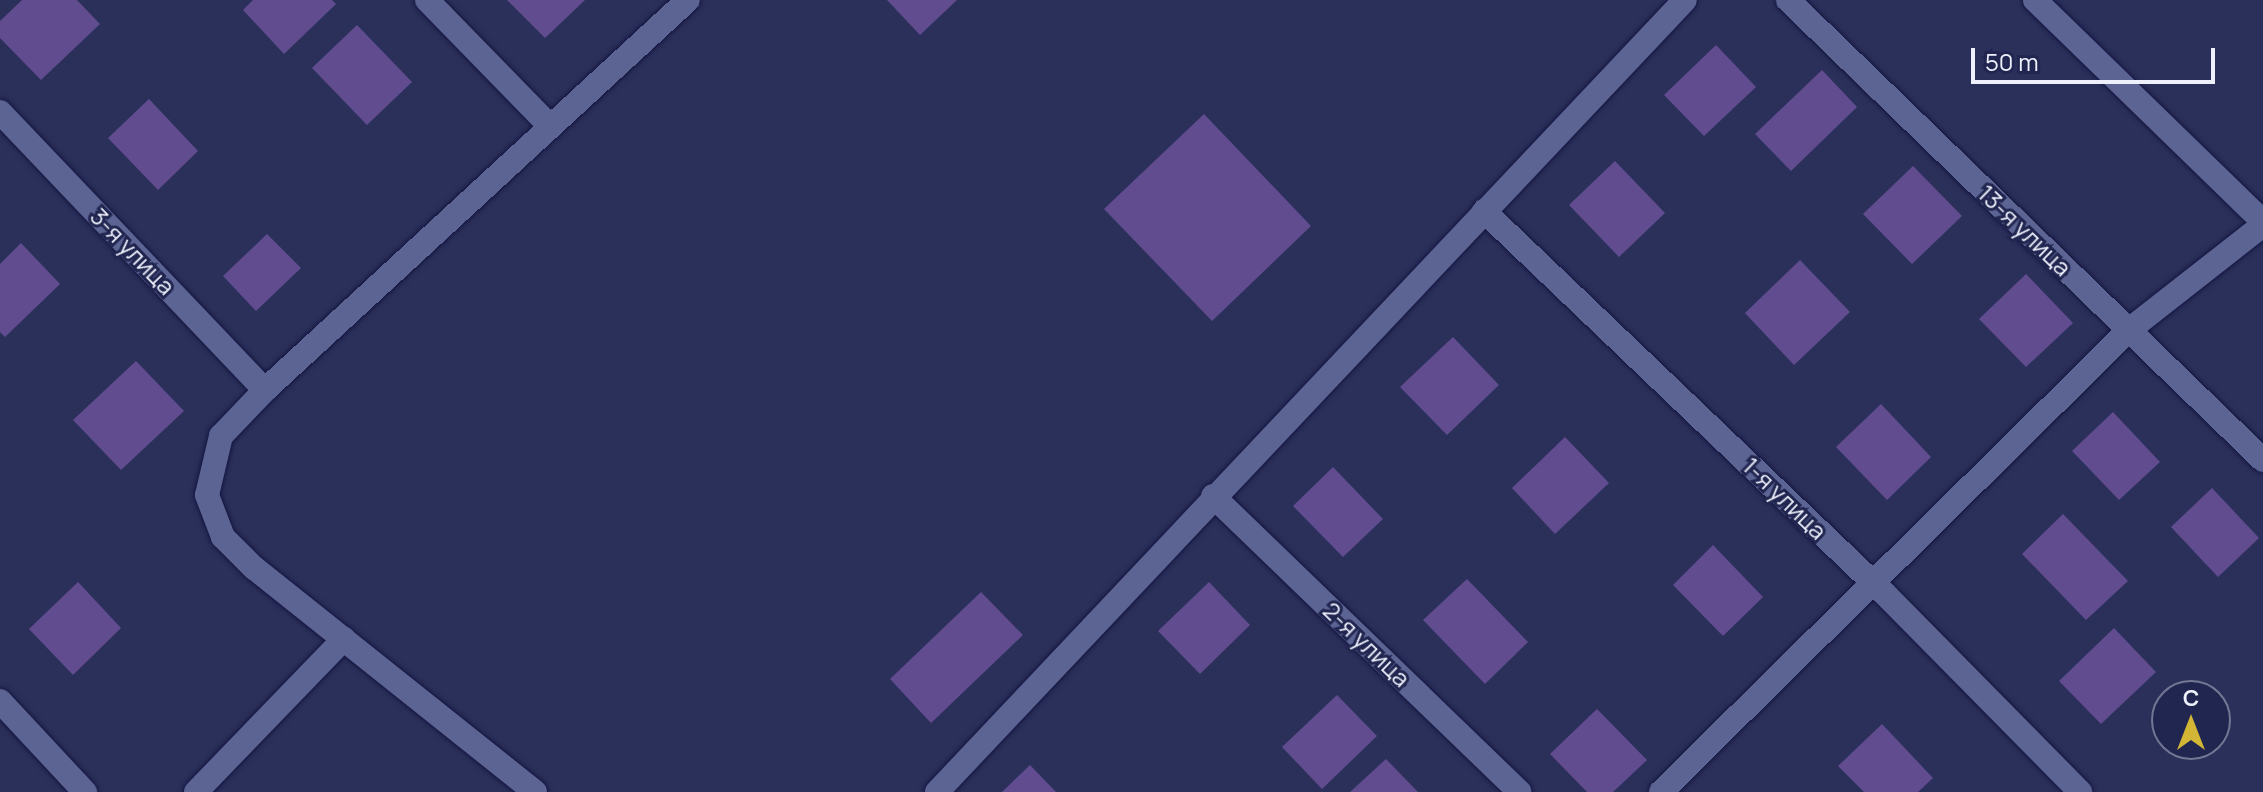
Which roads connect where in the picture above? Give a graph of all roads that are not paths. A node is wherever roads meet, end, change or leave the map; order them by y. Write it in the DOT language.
graph roads {
  1 [pos="427,0"];
  2 [pos="688,0"];
  3 [pos="1685,0"];
  4 [pos="1788,0"];
  5 [pos="2035,0"];
  6 [pos="0,112"];
  7 [pos="551,127"];
  8 [pos="1484,211"];
  9 [pos="2263,223"];
  10 [pos="2129,330"];
  11 [pos="265,390"];
  12 [pos="2263,460"];
  13 [pos="1213,496"];
  14 [pos="1873,582"];
  15 [pos="344,639"];
  16 [pos="0,701"];
  17 [pos="85,792"];
  18 [pos="196,792"];
  19 [pos="535,792"];
  20 [pos="937,792"];
  21 [pos="1520,792"];
  22 [pos="1661,792"];
  23 [pos="2080,792"];
  1 -- 7 [label="street"];
  2 -- 7 [label="street"];
  3 -- 8 [label="street"];
  4 -- 10 [label="street, 13-я улица"];
  5 -- 9 [label="street"];
  6 -- 11 [label="street, 3-я улица"];
  7 -- 11 [label="street"];
  8 -- 13 [label="street"];
  8 -- 14 [label="street, 1-я улица"];
  9 -- 10 [label="street"];
  10 -- 12 [label="street, 13-я улица"];
  10 -- 14 [label="street"];
  11 -- 15 [label="street"];
  13 -- 20 [label="street"];
  13 -- 21 [label="street, 2-я улица"];
  14 -- 22 [label="street"];
  14 -- 23 [label="street, 1-я улица"];
  15 -- 18 [label="street"];
  15 -- 19 [label="street"];
  16 -- 17 [label="street"];
}
